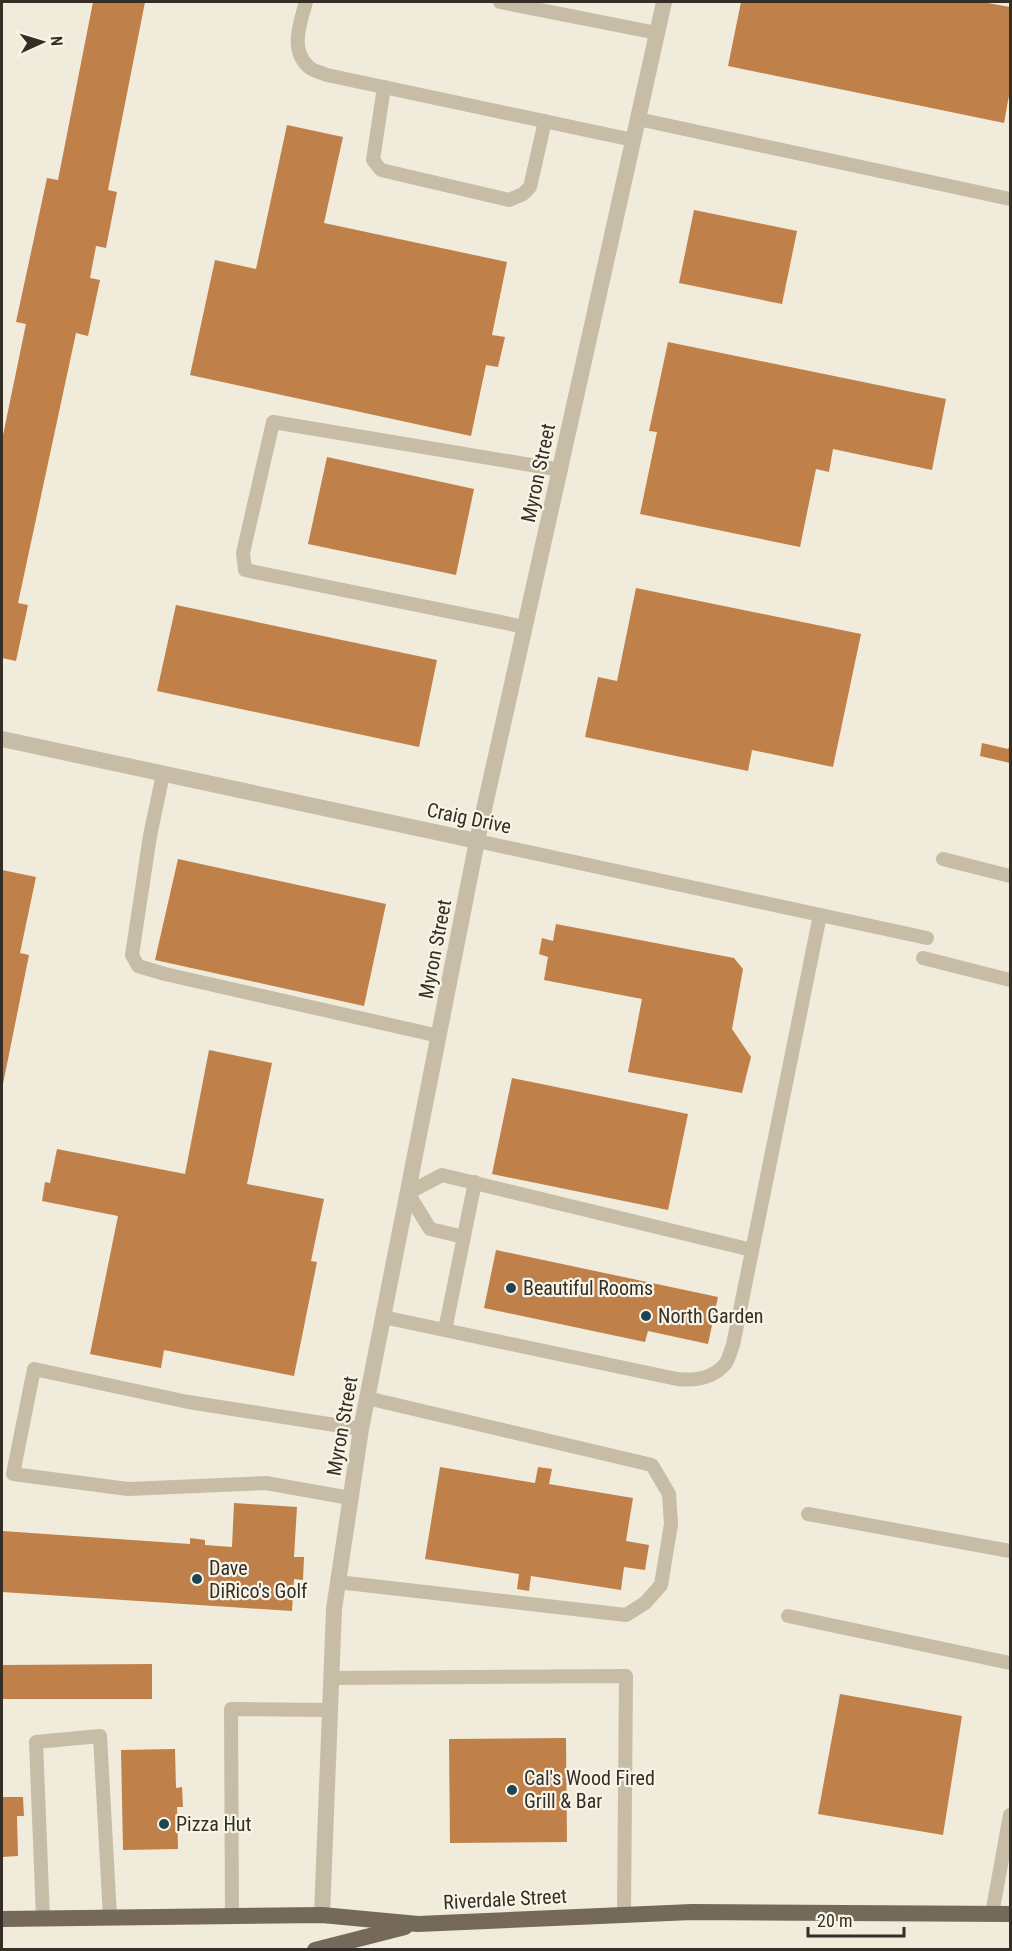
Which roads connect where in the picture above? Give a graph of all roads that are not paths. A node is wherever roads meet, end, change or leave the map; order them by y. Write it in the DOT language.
graph roads {
  1 [pos="306,2"];
  2 [pos="500,2"];
  3 [pos="664,2"];
  4 [pos="657,33"];
  5 [pos="384,87"];
  6 [pos="638,119"];
  7 [pos="545,121"];
  8 [pos="633,140"];
  9 [pos="1011,199"];
  10 [pos="561,470"];
  11 [pos="525,627"];
  12 [pos="2,739"];
  13 [pos="162,774"];
  14 [pos="477,841"];
  15 [pos="943,860"];
  16 [pos="1011,876"];
  17 [pos="820,915"];
  18 [pos="927,938"];
  19 [pos="923,958"];
  20 [pos="1011,980"];
  21 [pos="439,1036"];
  22 [pos="475,1182"];
  23 [pos="408,1193"];
  24 [pos="464,1237"];
  25 [pos="752,1250"];
  26 [pos="383,1317"];
  27 [pos="445,1330"];
  28 [pos="367,1398"];
  29 [pos="361,1429"];
  30 [pos="350,1498"];
  31 [pos="808,1514"];
  32 [pos="1011,1551"];
  33 [pos="338,1582"];
  34 [pos="788,1616"];
  35 [pos="1011,1663"];
  36 [pos="331,1678"];
  37 [pos="330,1710"];
  38 [pos="1011,1815"];
  39 [pos="992,1914"];
  40 [pos="1011,1914"];
  41 [pos="322,1915"];
  42 [pos="624,1915"];
  43 [pos="232,1916"];
  44 [pos="110,1917"];
  45 [pos="43,1918"];
  46 [pos="2,1919"];
  47 [pos="418,1924"];
  48 [pos="315,1950"];
  1 -- 5 [label="lane"];
  2 -- 4 [label="lane"];
  3 -- 4 [label="street, Myron Street"];
  4 -- 6 [label="street, Myron Street"];
  5 -- 7 [label="lane"];
  5 -- 7 [label="lane"];
  6 -- 8 [label="street, Myron Street"];
  6 -- 9 [label="lane"];
  7 -- 8 [label="lane"];
  8 -- 10 [label="street, Myron Street"];
  10 -- 11 [label="street, Myron Street"];
  10 -- 11 [label="lane"];
  11 -- 14 [label="street, Myron Street"];
  12 -- 13 [label="street, Craig Drive"];
  13 -- 14 [label="street, Craig Drive"];
  13 -- 21 [label="lane"];
  14 -- 17 [label="lane, Craig Drive"];
  14 -- 21 [label="street, Myron Street"];
  15 -- 16 [label="lane"];
  17 -- 18 [label="lane, Craig Drive"];
  17 -- 25 [label="lane"];
  19 -- 20 [label="lane"];
  21 -- 23 [label="street, Myron Street"];
  22 -- 23 [label="lane"];
  22 -- 24 [label="lane"];
  22 -- 25 [label="lane"];
  23 -- 24 [label="lane"];
  23 -- 26 [label="street, Myron Street"];
  24 -- 27 [label="lane"];
  25 -- 27 [label="lane"];
  26 -- 27 [label="lane"];
  26 -- 28 [label="street, Myron Street"];
  28 -- 29 [label="street, Myron Street"];
  28 -- 33 [label="lane"];
  29 -- 30 [label="street, Myron Street"];
  29 -- 30 [label="lane"];
  30 -- 33 [label="street, Myron Street"];
  31 -- 32 [label="lane"];
  33 -- 36 [label="street, Myron Street"];
  34 -- 35 [label="lane"];
  36 -- 37 [label="street, Myron Street"];
  36 -- 42 [label="lane"];
  37 -- 41 [label="street, Myron Street"];
  37 -- 43 [label="lane"];
  38 -- 39 [label="lane"];
  39 -- 40 [label="main road, Riverdale Street"];
  39 -- 42 [label="main road, Riverdale Street"];
  41 -- 43 [label="main road, Riverdale Street"];
  41 -- 47 [label="main road, Riverdale Street"];
  42 -- 47 [label="main road, Riverdale Street"];
  43 -- 44 [label="main road, Riverdale Street"];
  44 -- 45 [label="main road, Riverdale Street"];
  44 -- 45 [label="lane"];
  45 -- 46 [label="main road, Riverdale Street"];
  47 -- 48 [label="main road"];
}
